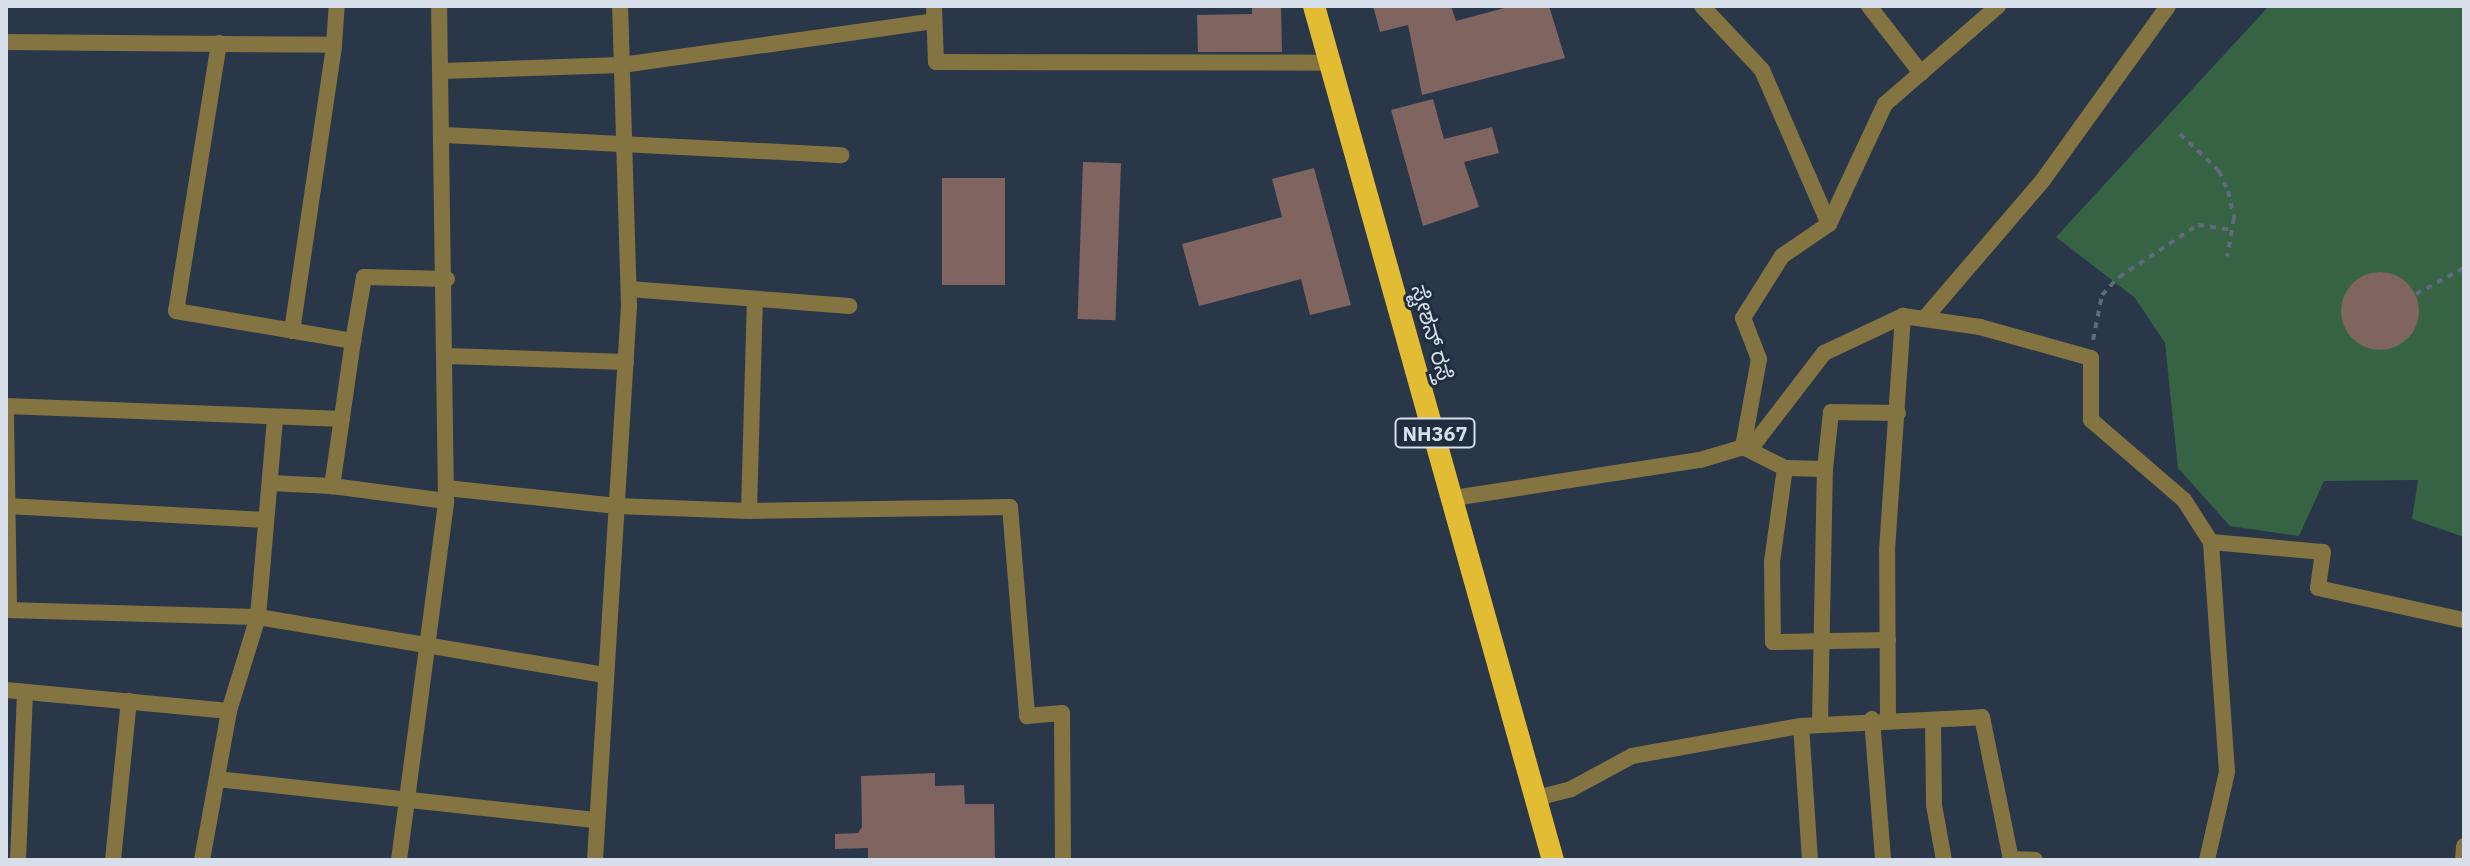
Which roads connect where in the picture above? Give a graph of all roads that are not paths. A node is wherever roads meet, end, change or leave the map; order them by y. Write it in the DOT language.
graph roads {
  1 [pos="337,6"];
  2 [pos="439,6"];
  3 [pos="620,6"];
  4 [pos="1314,6"];
  5 [pos="1702,6"];
  6 [pos="1869,6"];
  7 [pos="1998,6"];
  8 [pos="2168,6"];
  9 [pos="934,14"];
  10 [pos="6,42"];
  11 [pos="219,43"];
  12 [pos="334,45"];
  13 [pos="1333,63"];
  14 [pos="622,65"];
  15 [pos="442,71"];
  16 [pos="1921,73"];
  17 [pos="444,135"];
  18 [pos="623,141"];
  19 [pos="841,155"];
  20 [pos="1829,224"];
  21 [pos="447,279"];
  22 [pos="629,289"];
  23 [pos="755,299"];
  24 [pos="849,306"];
  25 [pos="1903,316"];
  26 [pos="1924,319"];
  27 [pos="292,331"];
  28 [pos="353,341"];
  29 [pos="447,356"];
  30 [pos="626,362"];
  31 [pos="6,406"];
  32 [pos="1898,413"];
  33 [pos="6,415"];
  34 [pos="275,418"];
  35 [pos="342,419"];
  36 [pos="1743,447"];
  37 [pos="1785,468"];
  38 [pos="1825,469"];
  39 [pos="270,483"];
  40 [pos="332,486"];
  41 [pos="446,495"];
  42 [pos="1454,498"];
  43 [pos="7,506"];
  44 [pos="617,506"];
  45 [pos="749,511"];
  46 [pos="266,520"];
  47 [pos="2211,542"];
  48 [pos="7,610"];
  49 [pos="258,617"];
  50 [pos="2464,620"];
  51 [pos="1822,637"];
  52 [pos="427,640"];
  53 [pos="1888,640"];
  54 [pos="606,675"];
  55 [pos="6,690"];
  56 [pos="25,692"];
  57 [pos="129,701"];
  58 [pos="229,711"];
  59 [pos="1880,718"];
  60 [pos="1933,721"];
  61 [pos="1820,724"];
  62 [pos="1801,726"];
  63 [pos="217,779"];
  64 [pos="1536,798"];
  65 [pos="406,802"];
  66 [pos="597,820"];
  67 [pos="2464,846"];
  68 [pos="18,860"];
  69 [pos="113,860"];
  70 [pos="202,860"];
  71 [pos="399,860"];
  72 [pos="595,860"];
  73 [pos="1063,860"];
  74 [pos="1553,860"];
  75 [pos="1810,860"];
  76 [pos="1883,860"];
  77 [pos="1944,860"];
  78 [pos="2035,860"];
  79 [pos="2207,860"];
  80 [pos="2463,860"];
  1 -- 12 [label="street"];
  2 -- 15 [label="street"];
  3 -- 14 [label="street"];
  4 -- 13 [label="highway, ಸ್ಟೇಶನ್ ರಸ್ತೆ / NH367"];
  5 -- 20 [label="street"];
  6 -- 16 [label="street"];
  7 -- 16 [label="street"];
  8 -- 26 [label="street"];
  9 -- 13 [label="street"];
  9 -- 14 [label="street"];
  10 -- 11 [label="street"];
  11 -- 12 [label="street"];
  11 -- 27 [label="street"];
  12 -- 27 [label="street"];
  13 -- 42 [label="highway, ಸ್ಟೇಶನ್ ರಸ್ತೆ / NH367"];
  14 -- 15 [label="street"];
  14 -- 18 [label="street"];
  15 -- 17 [label="street"];
  16 -- 20 [label="street"];
  17 -- 18 [label="street"];
  17 -- 21 [label="street"];
  18 -- 19 [label="street"];
  18 -- 22 [label="street"];
  20 -- 36 [label="street"];
  21 -- 28 [label="street"];
  21 -- 29 [label="street"];
  22 -- 23 [label="street"];
  22 -- 30 [label="street"];
  23 -- 24 [label="street"];
  23 -- 45 [label="street"];
  25 -- 26 [label="street"];
  25 -- 32 [label="street"];
  25 -- 36 [label="street"];
  26 -- 47 [label="street"];
  27 -- 28 [label="street"];
  28 -- 35 [label="street"];
  29 -- 30 [label="street"];
  29 -- 41 [label="street"];
  30 -- 44 [label="street"];
  31 -- 34 [label="street"];
  32 -- 38 [label="street"];
  32 -- 53 [label="street"];
  33 -- 43 [label="street"];
  34 -- 35 [label="street"];
  34 -- 39 [label="street"];
  35 -- 40 [label="street"];
  36 -- 37 [label="street"];
  36 -- 42 [label="street"];
  37 -- 38 [label="street"];
  37 -- 51 [label="street"];
  38 -- 51 [label="street"];
  39 -- 40 [label="street"];
  39 -- 46 [label="street"];
  40 -- 41 [label="street"];
  41 -- 44 [label="street"];
  41 -- 52 [label="street"];
  42 -- 64 [label="highway, ಸ್ಟೇಶನ್ ರಸ್ತೆ / NH367"];
  43 -- 46 [label="street"];
  43 -- 48 [label="street"];
  44 -- 45 [label="street"];
  44 -- 54 [label="street"];
  45 -- 73 [label="street"];
  46 -- 49 [label="street"];
  47 -- 50 [label="street"];
  47 -- 79 [label="street"];
  48 -- 49 [label="street"];
  49 -- 52 [label="street"];
  49 -- 58 [label="street"];
  51 -- 53 [label="street"];
  51 -- 61 [label="street"];
  52 -- 54 [label="street"];
  52 -- 65 [label="street"];
  53 -- 59 [label="street"];
  54 -- 66 [label="street"];
  55 -- 56 [label="street"];
  56 -- 57 [label="street"];
  56 -- 68 [label="street"];
  57 -- 58 [label="street"];
  57 -- 69 [label="street"];
  58 -- 63 [label="street"];
  59 -- 60 [label="street"];
  59 -- 61 [label="street"];
  59 -- 76 [label="street"];
  60 -- 77 [label="street"];
  60 -- 78 [label="street"];
  61 -- 62 [label="street"];
  62 -- 64 [label="street"];
  62 -- 75 [label="street"];
  63 -- 65 [label="street"];
  63 -- 70 [label="street"];
  64 -- 74 [label="highway, ಸ್ಟೇಶನ್ ರಸ್ತೆ / NH367"];
  65 -- 66 [label="street"];
  65 -- 71 [label="street"];
  66 -- 72 [label="street"];
  67 -- 80 [label="street"];
}
